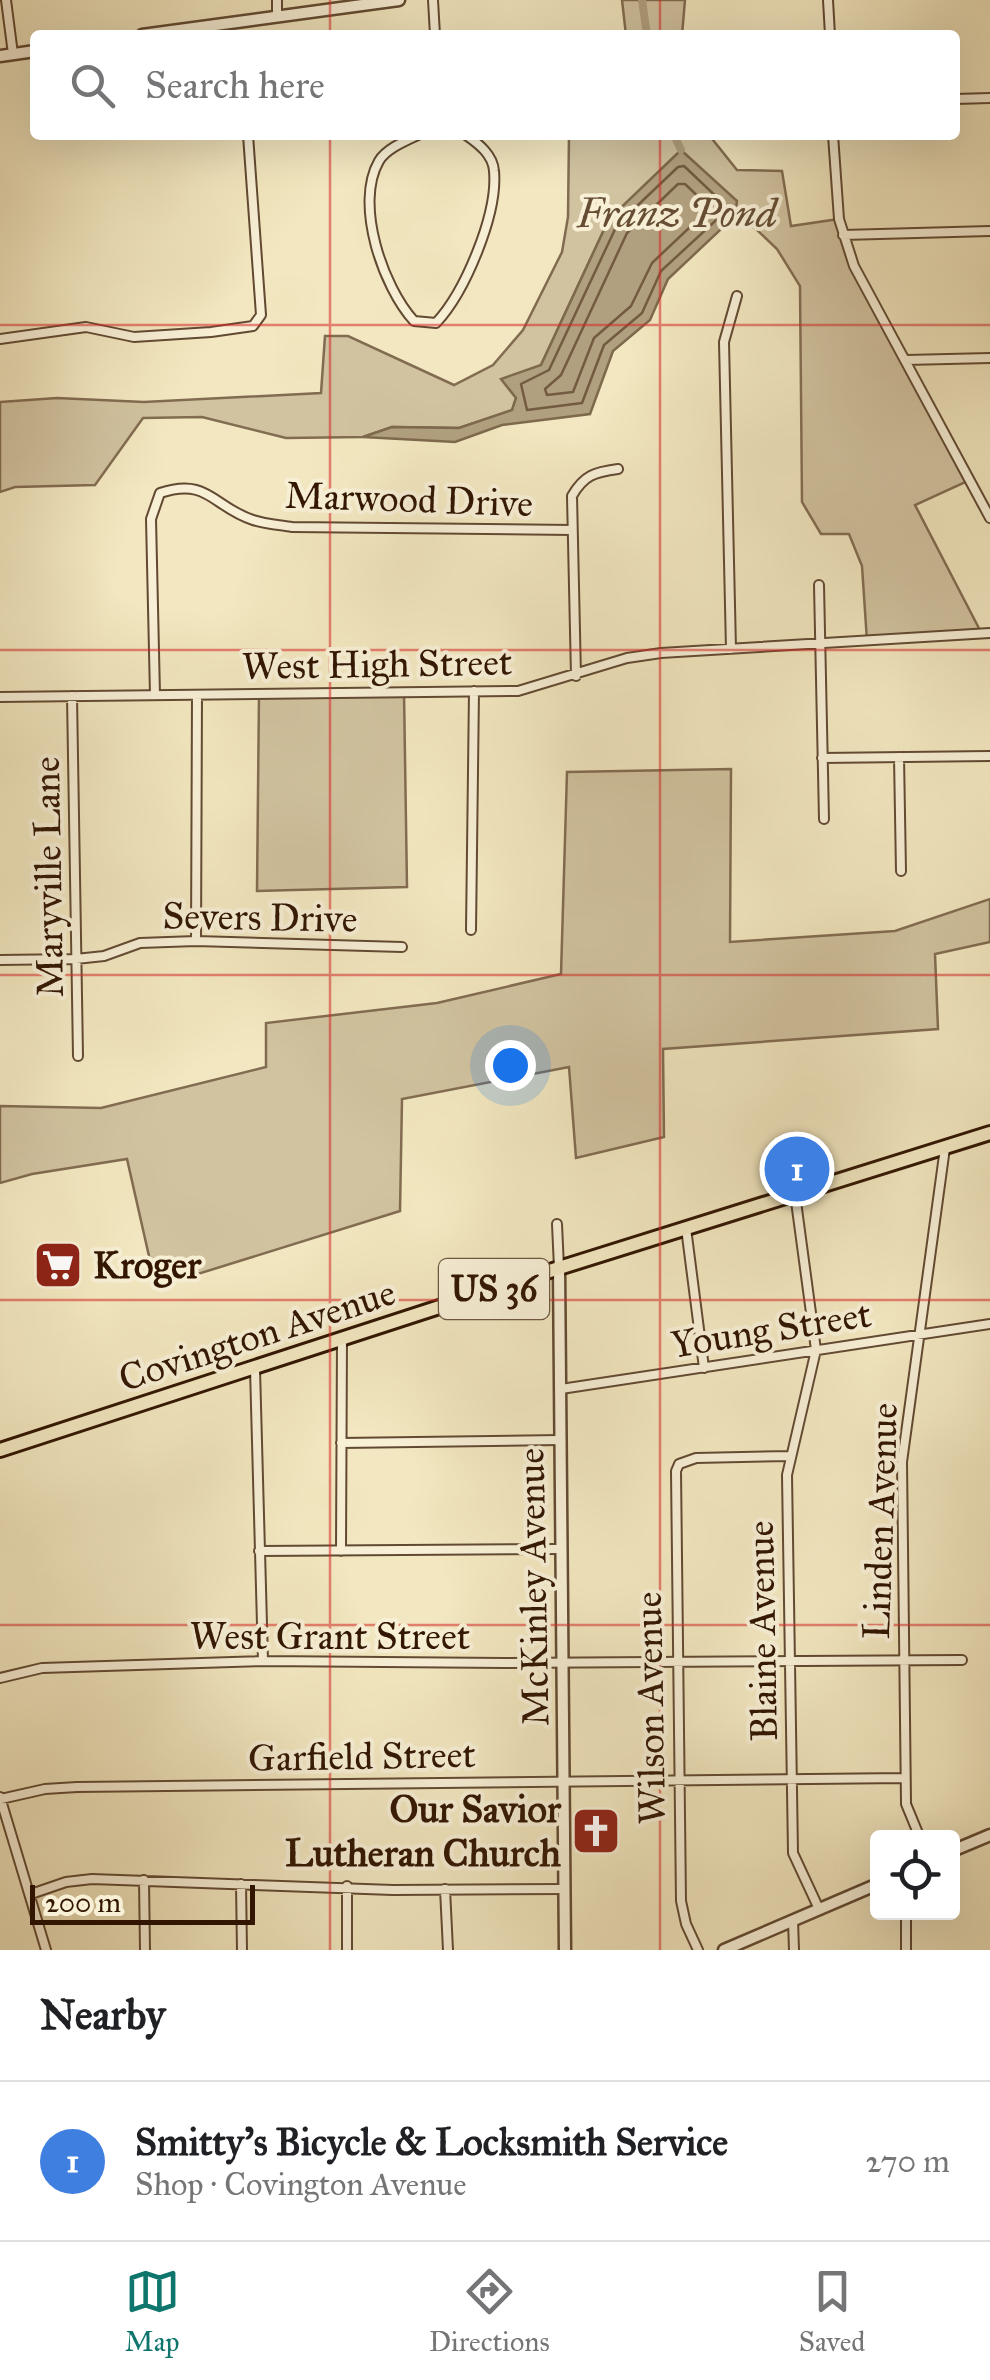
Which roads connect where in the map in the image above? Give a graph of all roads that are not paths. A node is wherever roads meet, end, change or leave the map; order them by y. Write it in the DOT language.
graph roads {
  1 [pos="6,0"];
  2 [pos="277,0"];
  3 [pos="399,0"];
  4 [pos="433,0"];
  5 [pos="828,0"];
  6 [pos="277,16"];
  7 [pos="207,30"];
  8 [pos="435,30"];
  9 [pos="830,30"];
  10 [pos="30,52"];
  11 [pos="13,54"];
  12 [pos="0,56"];
  13 [pos="990,98"];
  14 [pos="960,99"];
  15 [pos="248,140"];
  16 [pos="410,140"];
  17 [pos="472,140"];
  18 [pos="833,140"];
  19 [pos="990,231"];
  20 [pos="843,236"];
  21 [pos="737,296"];
  22 [pos="0,339"];
  23 [pos="990,358"];
  24 [pos="906,360"];
  25 [pos="618,469"];
  26 [pos="990,518"];
  27 [pos="572,530"];
  28 [pos="819,585"];
  29 [pos="990,633"];
  30 [pos="822,643"];
  31 [pos="731,649"];
  32 [pos="576,676"];
  33 [pos="474,691"];
  34 [pos="155,695"];
  35 [pos="72,696"];
  36 [pos="197,696"];
  37 [pos="0,697"];
  38 [pos="990,756"];
  39 [pos="899,757"];
  40 [pos="822,758"];
  41 [pos="824,819"];
  42 [pos="901,870"];
  43 [pos="471,930"];
  44 [pos="196,941"];
  45 [pos="402,947"];
  46 [pos="76,959"];
  47 [pos="0,960"];
  48 [pos="78,1056"];
  49 [pos="990,1133"];
  50 [pos="946,1147"];
  51 [pos="795,1194"];
  52 [pos="557,1224"];
  53 [pos="686,1228"];
  54 [pos="559,1268"];
  55 [pos="990,1324"];
  56 [pos="918,1334"];
  57 [pos="342,1339"];
  58 [pos="816,1350"];
  59 [pos="704,1368"];
  60 [pos="254,1369"];
  61 [pos="561,1389"];
  62 [pos="560,1440"];
  63 [pos="341,1443"];
  64 [pos="0,1450"];
  65 [pos="791,1456"];
  66 [pos="562,1549"];
  67 [pos="259,1551"];
  68 [pos="340,1551"];
  69 [pos="904,1659"];
  70 [pos="676,1660"];
  71 [pos="790,1660"];
  72 [pos="962,1660"];
  73 [pos="263,1661"];
  74 [pos="564,1662"];
  75 [pos="0,1678"];
  76 [pos="905,1778"];
  77 [pos="679,1780"];
  78 [pos="793,1781"];
  79 [pos="565,1782"];
  80 [pos="0,1798"];
  81 [pos="917,1830"];
  82 [pos="990,1835"];
  83 [pos="960,1848"];
  84 [pos="144,1880"];
  85 [pos="242,1884"];
  86 [pos="347,1886"];
  87 [pos="870,1887"];
  88 [pos="446,1889"];
  89 [pos="564,1889"];
  90 [pos="31,1894"];
  91 [pos="818,1910"];
  92 [pos="793,1920"];
  93 [pos="906,1920"];
  94 [pos="46,1950"];
  95 [pos="145,1950"];
  96 [pos="242,1950"];
  97 [pos="347,1950"];
  98 [pos="448,1950"];
  99 [pos="565,1950"];
  100 [pos="698,1950"];
  101 [pos="724,1950"];
  102 [pos="794,1950"];
  103 [pos="906,1950"];
  1 -- 11 [label="street"];
  2 -- 6 [label="street"];
  3 -- 6 [label="street"];
  4 -- 8 [label="street"];
  5 -- 9 [label="street"];
  6 -- 7 [label="street"];
  10 -- 11 [label="street"];
  11 -- 12 [label="street"];
  13 -- 14 [label="street"];
  15 -- 22 [label="street"];
  16 -- 17 [label="street"];
  18 -- 20 [label="street"];
  19 -- 20 [label="street"];
  20 -- 24 [label="street"];
  21 -- 31 [label="street"];
  23 -- 24 [label="street"];
  24 -- 26 [label="street"];
  25 -- 27 [label="street"];
  27 -- 32 [label="street"];
  27 -- 34 [label="street, Marwood Drive"];
  28 -- 30 [label="street"];
  29 -- 30 [label="street, West High Street"];
  30 -- 31 [label="street, West High Street"];
  30 -- 40 [label="street"];
  31 -- 32 [label="street, West High Street"];
  32 -- 33 [label="street, West High Street"];
  33 -- 36 [label="street, West High Street"];
  33 -- 43 [label="street"];
  34 -- 35 [label="street, West High Street"];
  34 -- 36 [label="street, West High Street"];
  35 -- 37 [label="street, West High Street"];
  35 -- 46 [label="street, Maryville Lane"];
  36 -- 44 [label="street"];
  38 -- 39 [label="street"];
  39 -- 40 [label="street"];
  39 -- 42 [label="street"];
  40 -- 41 [label="street"];
  44 -- 45 [label="street, Severs Drive"];
  44 -- 46 [label="street, Severs Drive"];
  46 -- 47 [label="street, Severs Drive"];
  46 -- 48 [label="street, Maryville Lane"];
  49 -- 50 [label="main road, Covington Avenue / US 36"];
  50 -- 51 [label="main road, Covington Avenue / US 36"];
  50 -- 56 [label="street, Linden Avenue"];
  51 -- 53 [label="main road, Covington Avenue / US 36"];
  51 -- 58 [label="street"];
  52 -- 54 [label="street, McKinley Avenue"];
  53 -- 54 [label="main road, Covington Avenue / US 36"];
  53 -- 59 [label="street"];
  54 -- 57 [label="main road, Covington Avenue / US 36"];
  54 -- 61 [label="street, McKinley Avenue"];
  55 -- 56 [label="street, Young Street"];
  56 -- 58 [label="street, Young Street"];
  56 -- 69 [label="street, Linden Avenue"];
  57 -- 60 [label="main road, Covington Avenue / US 36"];
  57 -- 63 [label="street"];
  58 -- 59 [label="street, Young Street"];
  58 -- 65 [label="street, Blaine Avenue"];
  59 -- 61 [label="street, Young Street"];
  60 -- 64 [label="main road, Covington Avenue / US 36"];
  60 -- 67 [label="street"];
  61 -- 62 [label="street, McKinley Avenue"];
  62 -- 63 [label="street"];
  62 -- 66 [label="street, McKinley Avenue"];
  63 -- 68 [label="street"];
  65 -- 70 [label="street, Wilson Avenue"];
  65 -- 71 [label="street, Blaine Avenue"];
  66 -- 68 [label="street"];
  66 -- 74 [label="street, McKinley Avenue"];
  67 -- 68 [label="street"];
  67 -- 73 [label="street"];
  69 -- 71 [label="street, West Grant Street"];
  69 -- 72 [label="street, West Grant Street"];
  69 -- 76 [label="street, Linden Avenue"];
  70 -- 71 [label="street, West Grant Street"];
  70 -- 74 [label="street, West Grant Street"];
  70 -- 77 [label="street, Wilson Avenue"];
  71 -- 78 [label="street, Blaine Avenue"];
  73 -- 74 [label="street, West Grant Street"];
  73 -- 75 [label="street, West Grant Street"];
  74 -- 79 [label="street, McKinley Avenue"];
  76 -- 78 [label="street, Garfield Street"];
  76 -- 81 [label="street, Linden Avenue"];
  77 -- 78 [label="street, Garfield Street"];
  77 -- 79 [label="street, Garfield Street"];
  77 -- 100 [label="street, Wilson Avenue"];
  78 -- 91 [label="street, Blaine Avenue"];
  79 -- 80 [label="street, Garfield Street"];
  79 -- 89 [label="street, McKinley Avenue"];
  80 -- 90 [label="street"];
  82 -- 83 [label="street"];
  84 -- 85 [label="street"];
  84 -- 90 [label="street"];
  84 -- 95 [label="street"];
  85 -- 86 [label="street"];
  85 -- 96 [label="street"];
  86 -- 88 [label="street"];
  86 -- 97 [label="street"];
  87 -- 91 [label="street"];
  88 -- 89 [label="street"];
  88 -- 98 [label="street"];
  89 -- 99 [label="street, McKinley Avenue"];
  90 -- 94 [label="street"];
  91 -- 92 [label="street"];
  92 -- 101 [label="street"];
  92 -- 102 [label="street"];
  93 -- 103 [label="street"];
}
